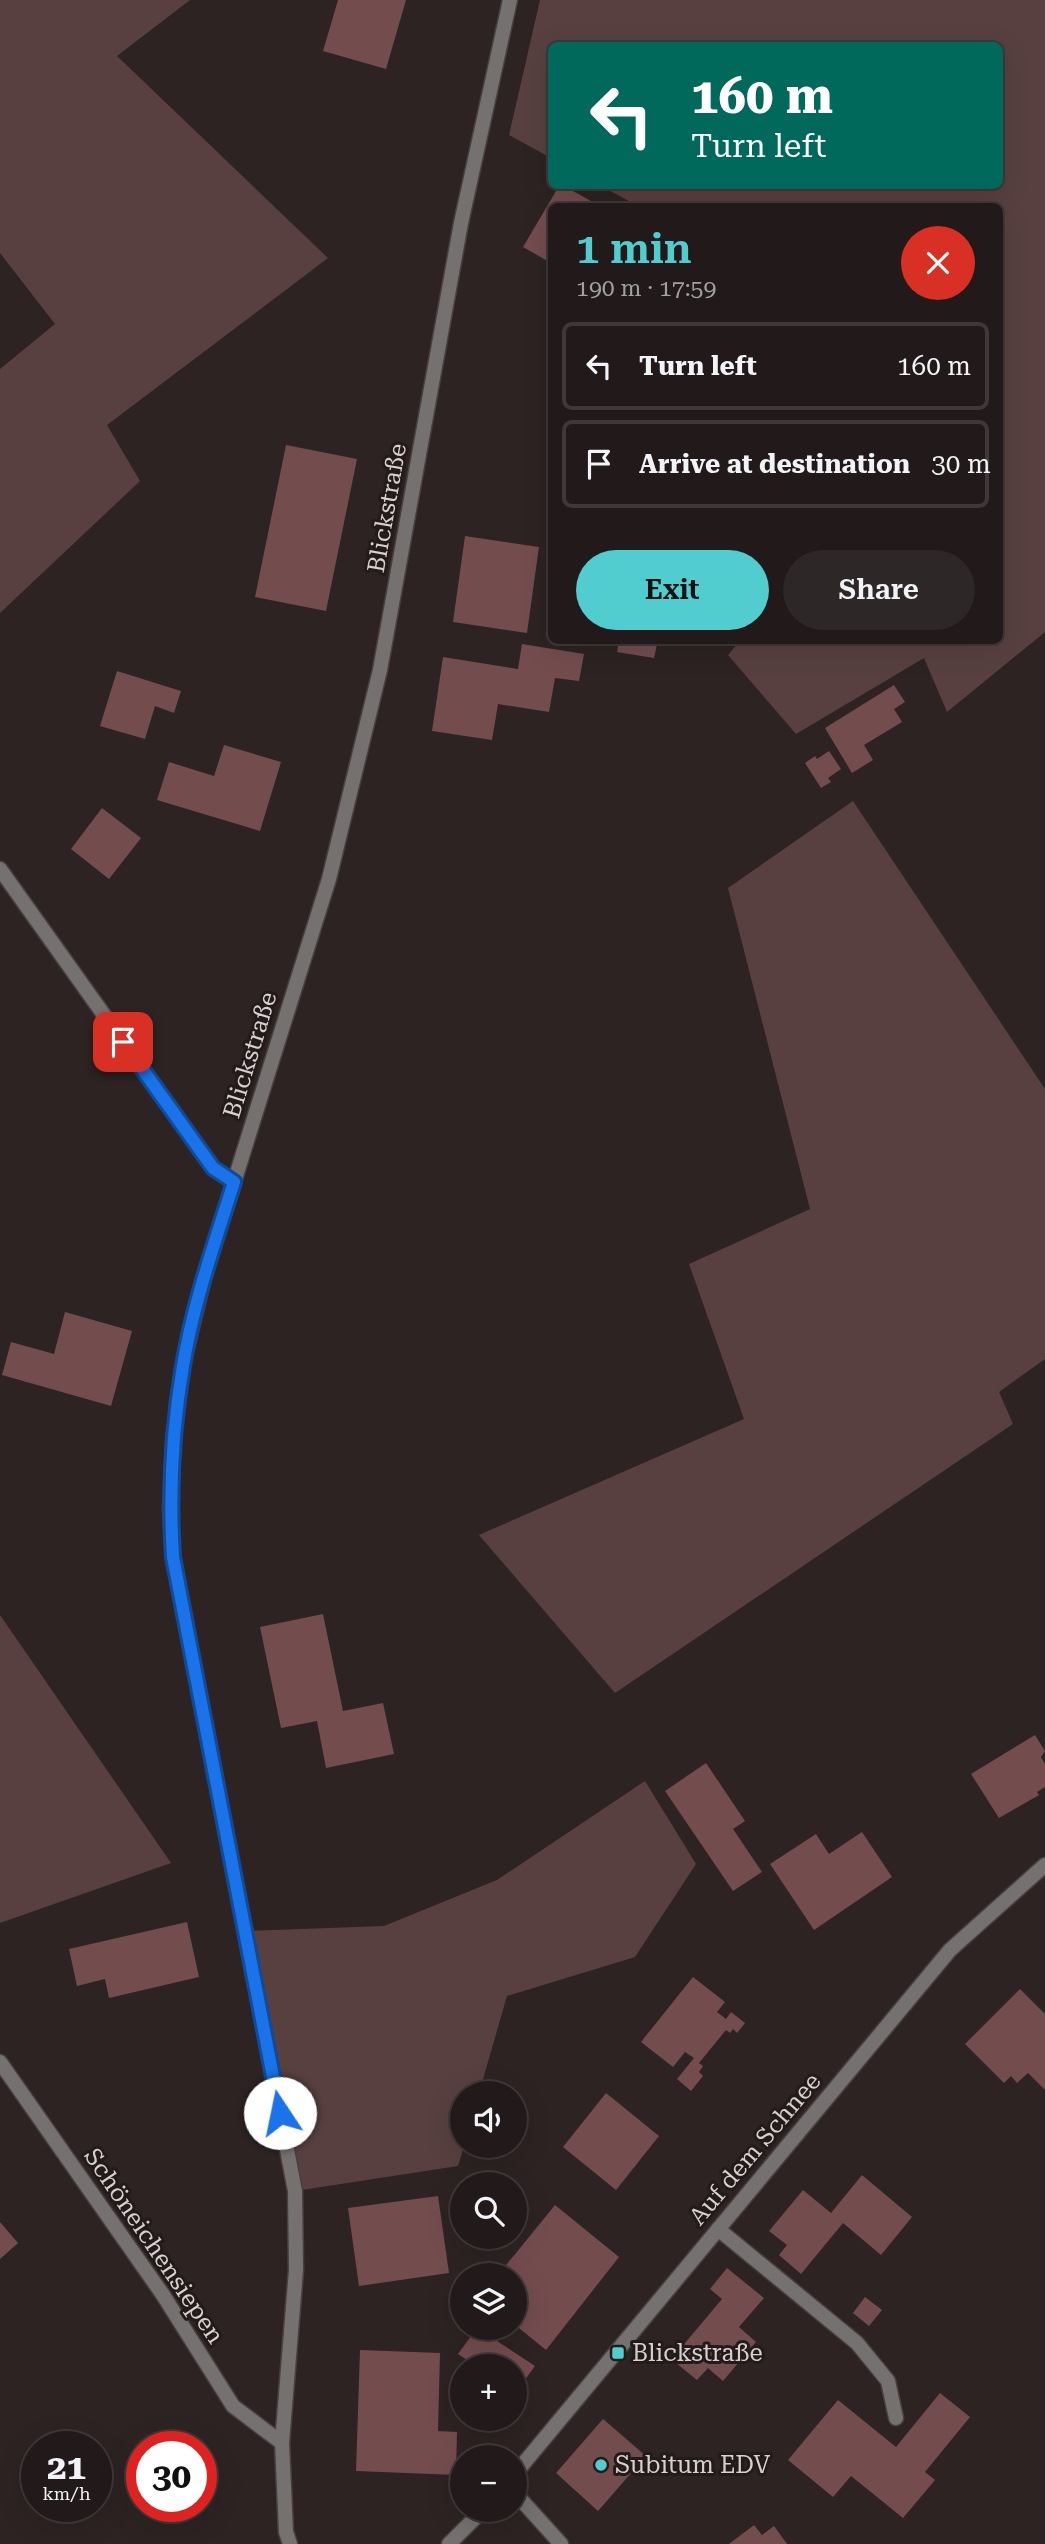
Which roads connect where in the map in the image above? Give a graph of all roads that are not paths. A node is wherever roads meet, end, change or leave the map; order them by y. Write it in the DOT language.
graph roads {
  1 [pos="510,0"];
  2 [pos="0,869"];
  3 [pos="234,1182"];
  4 [pos="1045,1865"];
  5 [pos="0,2062"];
  6 [pos="718,2229"];
  7 [pos="897,2418"];
  8 [pos="282,2443"];
  9 [pos="527,2459"];
  10 [pos="527,2506"];
  11 [pos="472,2522"];
  12 [pos="455,2542"];
  13 [pos="290,2544"];
  14 [pos="561,2544"];
  1 -- 3 [label="street, Blickstraße"];
  2 -- 3 [label="street"];
  3 -- 8 [label="street, Blickstraße"];
  4 -- 6 [label="street, Auf dem Schnee"];
  5 -- 8 [label="street, Schöneichensiepen"];
  6 -- 7 [label="street"];
  6 -- 9 [label="street, Auf dem Schnee"];
  8 -- 13 [label="street, Blickstraße"];
  10 -- 14 [label="street"];
  11 -- 12 [label="street"];
}
